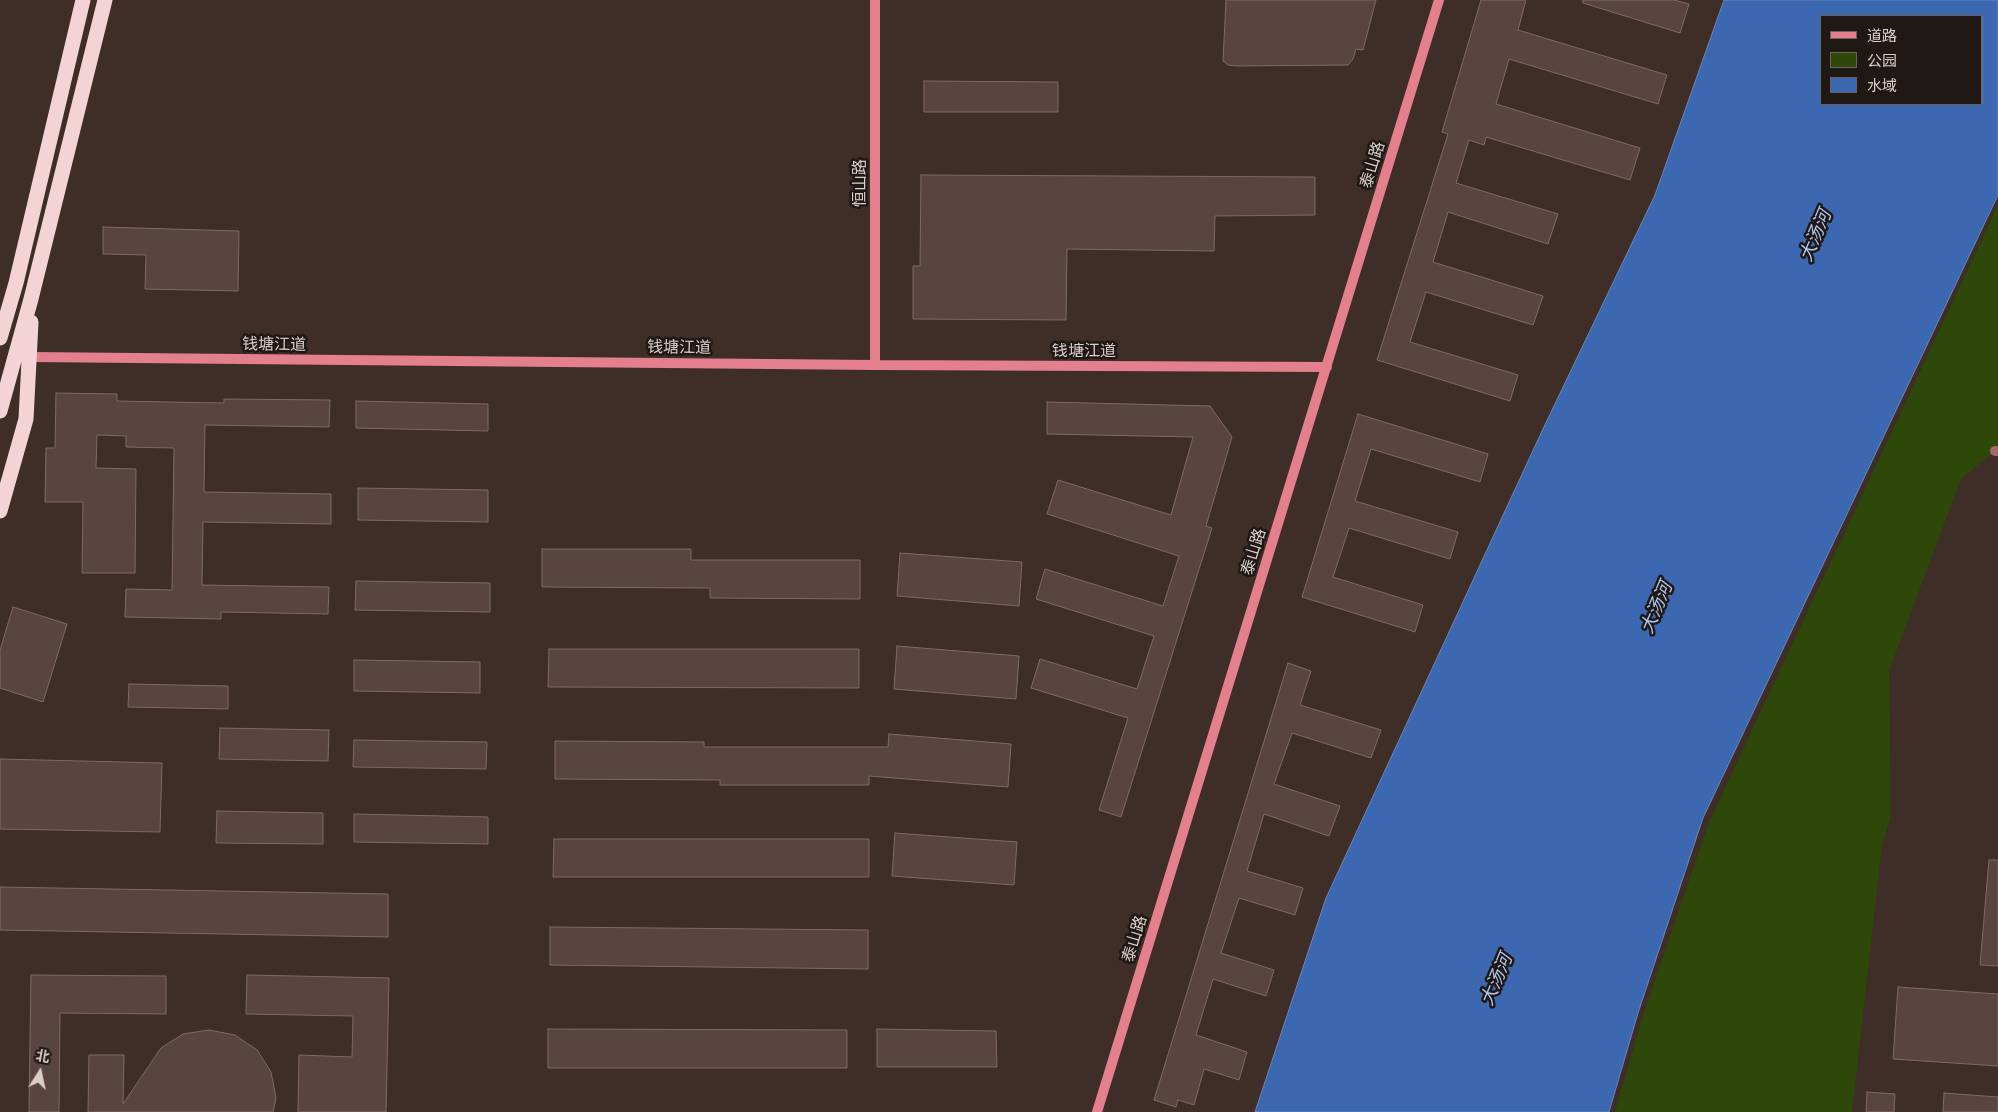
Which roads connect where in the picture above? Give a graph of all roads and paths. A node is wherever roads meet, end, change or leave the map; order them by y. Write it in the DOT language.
graph roads {
  1 [pos="82,0"];
  2 [pos="105,0"];
  3 [pos="875,0"];
  4 [pos="1439,0"];
  5 [pos="31,299"];
  6 [pos="0,338"];
  7 [pos="30,357"];
  8 [pos="875,365"];
  9 [pos="1327,367"];
  10 [pos="0,411"];
  11 [pos="0,511"];
  12 [pos="1097,1112"];
  1 -- 6 [label="highway"];
  2 -- 5 [label="highway"];
  3 -- 8 [label="street, 恒山路"];
  4 -- 9 [label="street, 泰山路"];
  5 -- 7 [label="highway"];
  5 -- 10 [label="highway"];
  7 -- 8 [label="street, 钱塘江道"];
  7 -- 11 [label="highway"];
  8 -- 9 [label="street, 钱塘江道"];
  9 -- 12 [label="street, 泰山路"];
}
